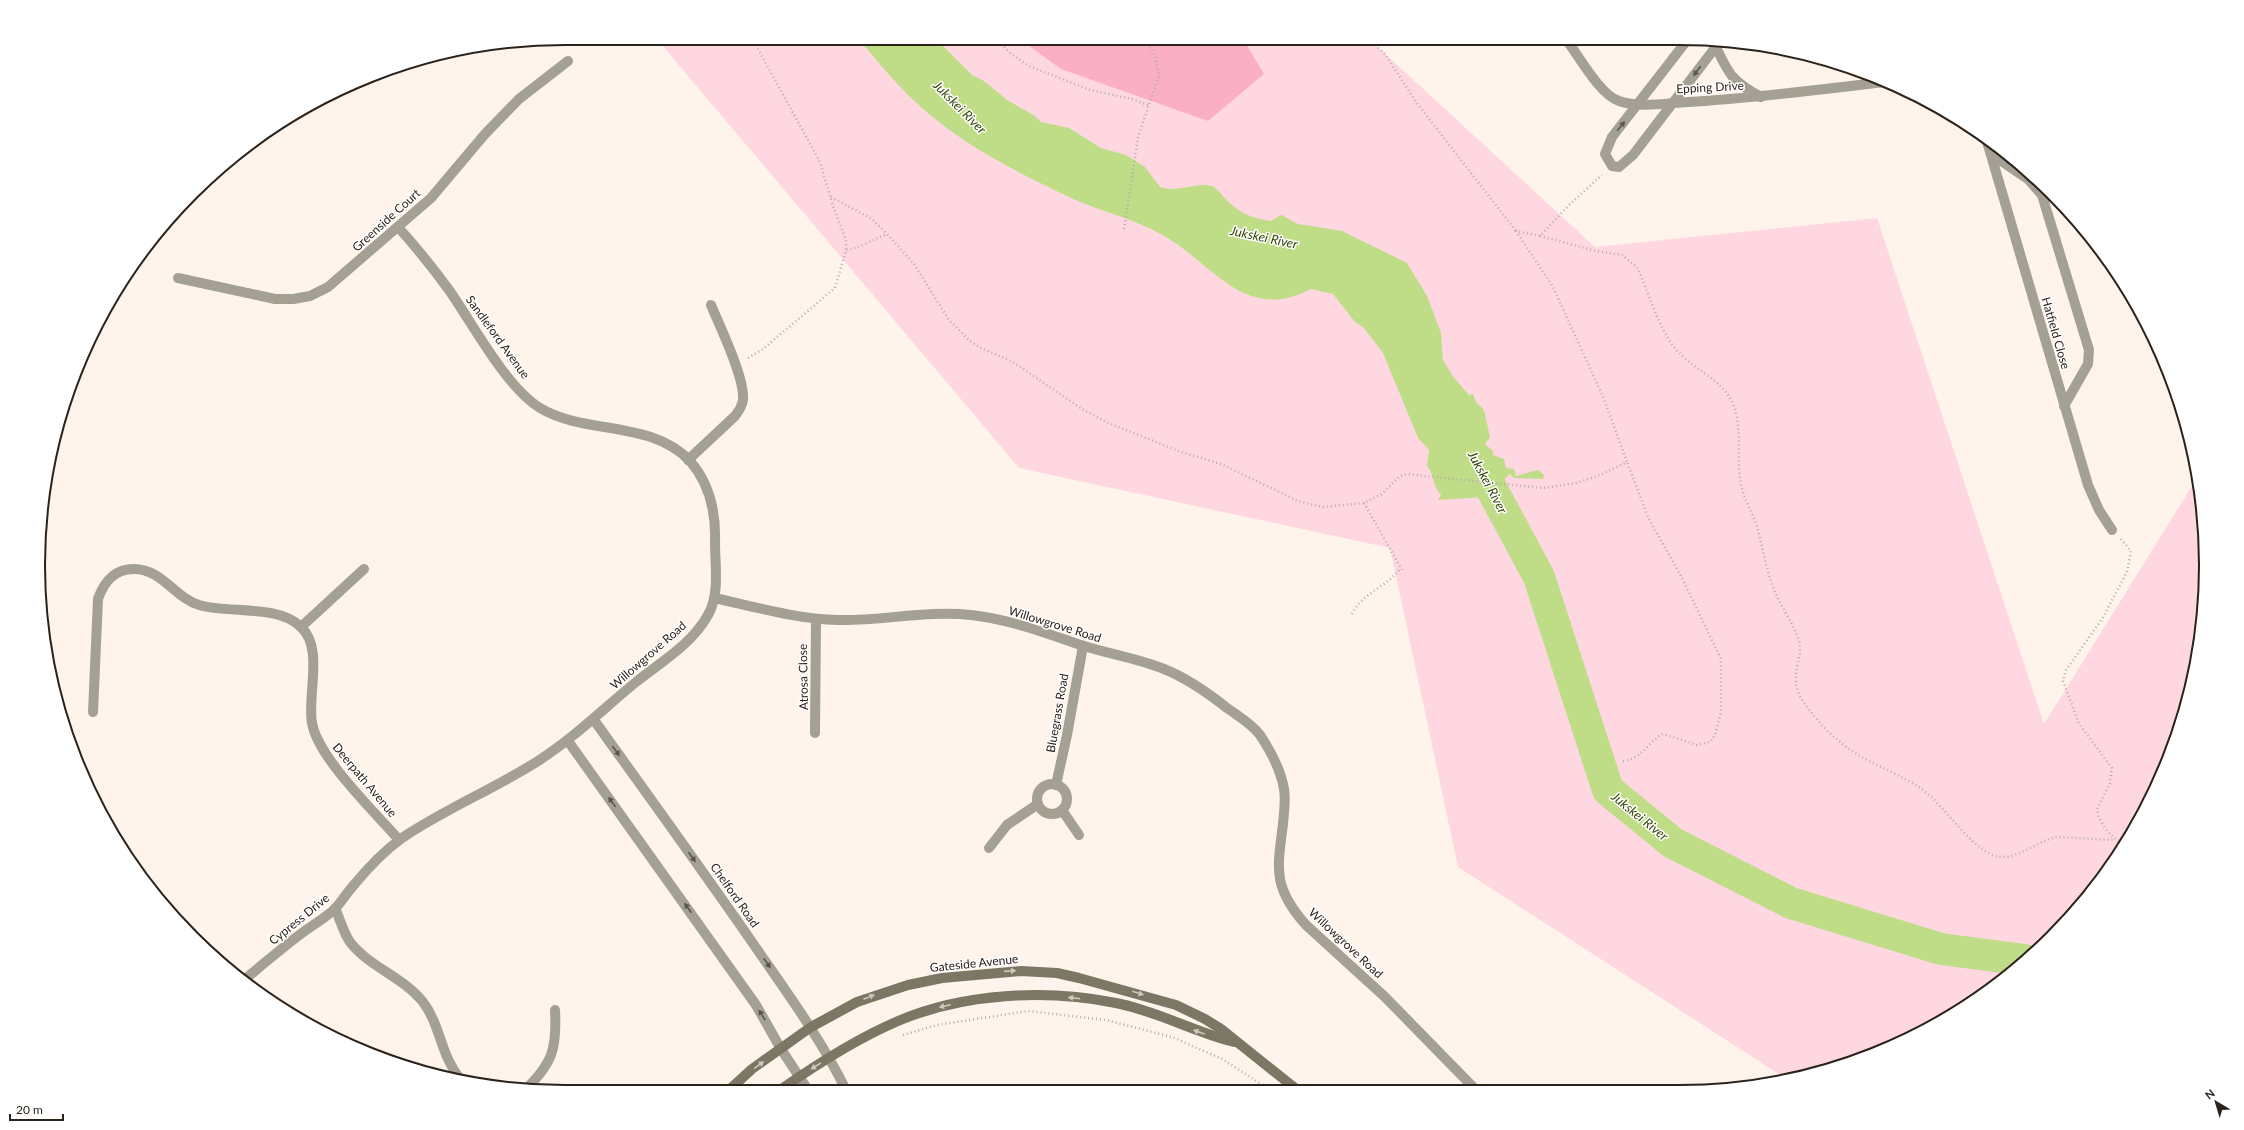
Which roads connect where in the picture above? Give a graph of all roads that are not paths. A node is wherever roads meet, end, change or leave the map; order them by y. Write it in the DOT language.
graph roads {
  1 [pos="1570,45"];
  2 [pos="1683,45"];
  3 [pos="1717,46"];
  4 [pos="1720,47"];
  5 [pos="568,61"];
  6 [pos="1873,83"];
  7 [pos="1761,97"];
  8 [pos="1674,103"];
  9 [pos="1640,104"];
  10 [pos="1988,147"];
  11 [pos="1990,154"];
  12 [pos="2026,178"];
  13 [pos="2030,182"];
  14 [pos="398,227"];
  15 [pos="178,278"];
  16 [pos="712,305"];
  17 [pos="2064,406"];
  18 [pos="688,460"];
  19 [pos="2112,530"];
  20 [pos="364,569"];
  21 [pos="715,598"];
  22 [pos="816,619"];
  23 [pos="301,626"];
  24 [pos="1083,646"];
  25 [pos="93,712"];
  26 [pos="594,720"];
  27 [pos="815,733"];
  28 [pos="568,741"];
  29 [pos="1056,785"];
  30 [pos="1038,804"];
  31 [pos="1062,810"];
  32 [pos="1079,835"];
  33 [pos="399,840"];
  34 [pos="989,848"];
  35 [pos="335,908"];
  36 [pos="247,977"];
  37 [pos="555,1010"];
  38 [pos="811,1027"];
  39 [pos="1236,1042"];
  40 [pos="781,1049"];
  41 [pos="830,1057"];
  42 [pos="456,1073"];
  43 [pos="799,1077"];
  44 [pos="531,1084"];
  45 [pos="734,1085"];
  46 [pos="787,1085"];
  47 [pos="805,1085"];
  48 [pos="844,1085"];
  49 [pos="1291,1085"];
  50 [pos="1471,1085"];
  1 -- 9 [label="street, Epping Drive"];
  2 -- 9 [label="street"];
  3 -- 8 [label="street, one-way"];
  4 -- 7 [label="street"];
  5 -- 14 [label="street, Greenside Court"];
  6 -- 7 [label="street, Epping Drive"];
  7 -- 8 [label="street, Epping Drive"];
  8 -- 9 [label="street, Epping Drive"];
  8 -- 9 [label="street, one-way"];
  10 -- 11 [label="street, Hatfield Close"];
  11 -- 12 [label="street"];
  11 -- 17 [label="street, Hatfield Close"];
  13 -- 17 [label="street"];
  14 -- 15 [label="street, Greenside Court"];
  14 -- 18 [label="street, Sandleford Avenue"];
  16 -- 18 [label="street"];
  17 -- 19 [label="street, Hatfield Close"];
  18 -- 21 [label="street, Sandleford Avenue"];
  20 -- 23 [label="street"];
  21 -- 22 [label="street, Willowgrove Road"];
  21 -- 26 [label="street, Willowgrove Road"];
  22 -- 24 [label="street, Willowgrove Road"];
  22 -- 27 [label="street, Atrosa Close"];
  23 -- 25 [label="street"];
  23 -- 33 [label="street, Deerpath Avenue"];
  24 -- 29 [label="street, Bluegrass Road"];
  24 -- 50 [label="street, Willowgrove Road"];
  26 -- 28 [label="street, Willowgrove Road"];
  26 -- 38 [label="street, Chelford Road, one-way"];
  28 -- 33 [label="street, Willowgrove Road"];
  40 -- 28 [label="street, one-way"];
  29 -- 30 [label="street"];
  29 -- 31 [label="street"];
  30 -- 31 [label="street"];
  30 -- 34 [label="street"];
  31 -- 32 [label="street"];
  33 -- 35 [label="street, Cypress Drive"];
  35 -- 36 [label="street, Cypress Drive"];
  35 -- 42 [label="street"];
  37 -- 44 [label="street"];
  38 -- 39 [label="street, Gateside Avenue, one-way"];
  38 -- 40 [label="street, Gateside Avenue"];
  38 -- 41 [label="street, Chelford Road"];
  39 -- 41 [label="street, Gateside Avenue, one-way"];
  39 -- 49 [label="street, Gateside Avenue"];
  40 -- 43 [label="street"];
  45 -- 40 [label="street, Gateside Avenue, one-way"];
  41 -- 43 [label="street, Gateside Avenue, one-way"];
  41 -- 48 [label="street, Chelford Road"];
  43 -- 46 [label="street, Gateside Avenue"];
  43 -- 47 [label="street"];
}
